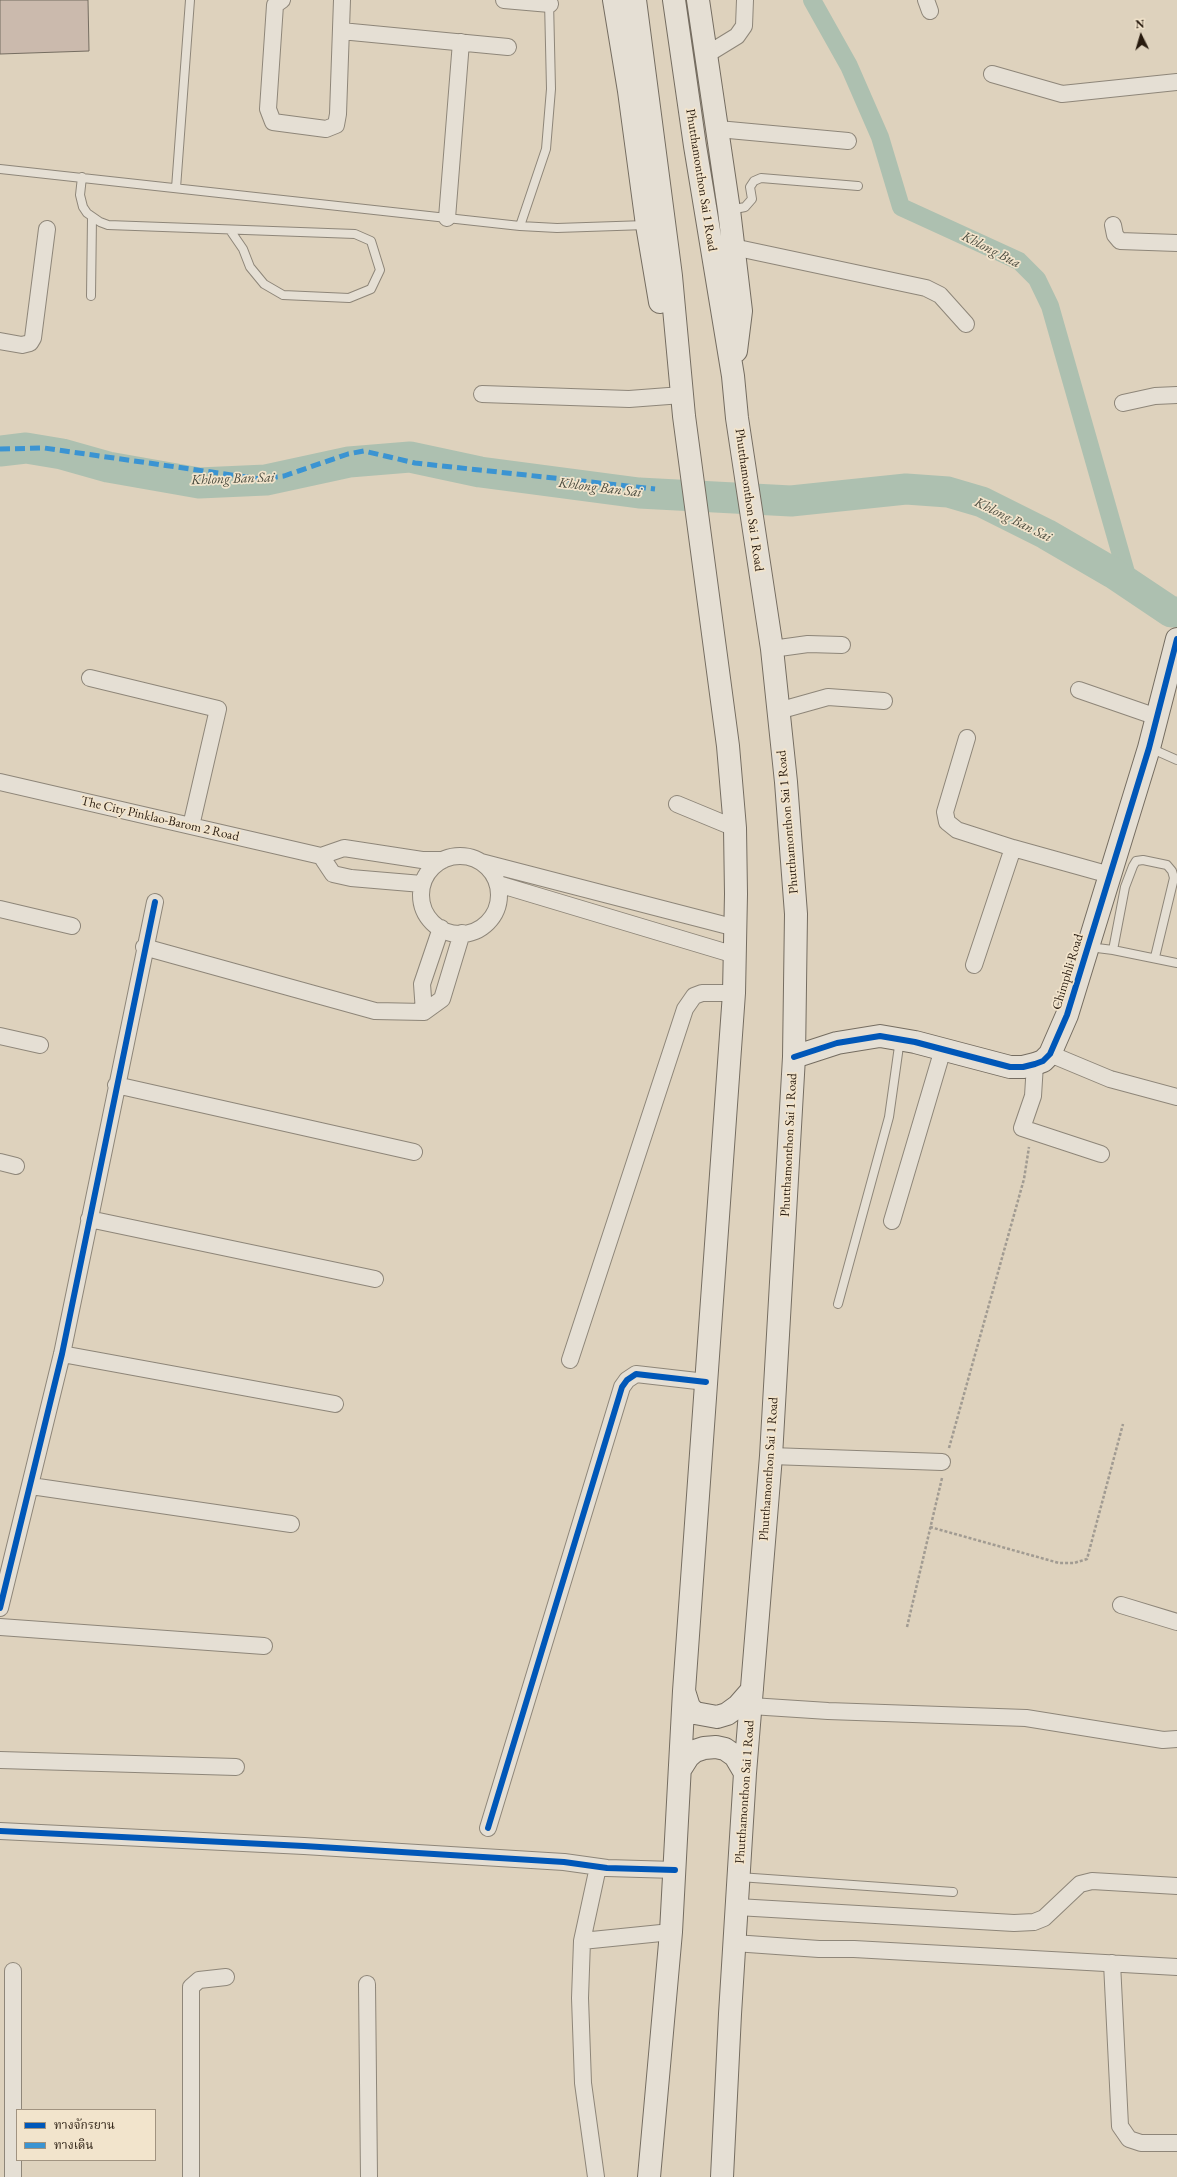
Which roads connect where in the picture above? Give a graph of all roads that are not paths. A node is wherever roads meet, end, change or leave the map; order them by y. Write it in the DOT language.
graph roads {
  1 [pos="190,0"];
  2 [pos="282,0"];
  3 [pos="342,0"];
  4 [pos="504,0"];
  5 [pos="614,0"];
  6 [pos="635,0"];
  7 [pos="674,0"];
  8 [pos="698,0"];
  9 [pos="745,0"];
  10 [pos="549,2"];
  11 [pos="341,31"];
  12 [pos="461,42"];
  13 [pos="508,47"];
  14 [pos="706,54"];
  15 [pos="992,74"];
  16 [pos="1177,82"];
  17 [pos="718,129"];
  18 [pos="848,141"];
  19 [pos="0,169"];
  20 [pos="82,177"];
  21 [pos="858,186"];
  22 [pos="176,188"];
  23 [pos="729,210"];
  24 [pos="92,217"];
  25 [pos="447,218"];
  26 [pos="1113,224"];
  27 [pos="647,225"];
  28 [pos="520,226"];
  29 [pos="47,229"];
  30 [pos="230,230"];
  31 [pos="1177,243"];
  32 [pos="733,247"];
  33 [pos="90,296"];
  34 [pos="966,324"];
  35 [pos="0,341"];
  36 [pos="733,376"];
  37 [pos="482,394"];
  38 [pos="1177,395"];
  39 [pos="682,396"];
  40 [pos="1123,403"];
  41 [pos="1177,638"];
  42 [pos="842,645"];
  43 [pos="772,649"];
  44 [pos="90,678"];
  45 [pos="1079,690"];
  46 [pos="884,701"];
  47 [pos="778,711"];
  48 [pos="1157,718"];
  49 [pos="968,738"];
  50 [pos="1149,748"];
  51 [pos="1177,760"];
  52 [pos="0,782"];
  53 [pos="677,804"];
  54 [pos="192,826"];
  55 [pos="735,828"];
  56 [pos="1013,848"];
  57 [pos="321,856"];
  58 [pos="442,860"];
  59 [pos="481,862"];
  60 [pos="1110,875"];
  61 [pos="422,884"];
  62 [pos="498,884"];
  63 [pos="155,902"];
  64 [pos="0,909"];
  65 [pos="72,926"];
  66 [pos="440,928"];
  67 [pos="736,928"];
  68 [pos="462,933"];
  69 [pos="144,947"];
  70 [pos="1087,947"];
  71 [pos="1113,950"];
  72 [pos="735,955"];
  73 [pos="1155,958"];
  74 [pos="1177,963"];
  75 [pos="974,965"];
  76 [pos="734,993"];
  77 [pos="424,1012"];
  78 [pos="0,1036"];
  79 [pos="900,1038"];
  80 [pos="40,1045"];
  81 [pos="943,1049"];
  82 [pos="794,1057"];
  83 [pos="1043,1059"];
  84 [pos="116,1085"];
  85 [pos="1177,1097"];
  86 [pos="414,1152"];
  87 [pos="1101,1154"];
  88 [pos="0,1162"];
  89 [pos="16,1166"];
  90 [pos="89,1219"];
  91 [pos="892,1221"];
  92 [pos="375,1279"];
  93 [pos="838,1304"];
  94 [pos="62,1354"];
  95 [pos="570,1360"];
  96 [pos="706,1382"];
  97 [pos="335,1404"];
  98 [pos="771,1456"];
  99 [pos="944,1462"];
  100 [pos="31,1486"];
  101 [pos="291,1524"];
  102 [pos="1122,1606"];
  103 [pos="0,1608"];
  104 [pos="1177,1622"];
  105 [pos="0,1627"];
  106 [pos="264,1646"];
  107 [pos="684,1691"];
  108 [pos="751,1698"];
  109 [pos="1177,1739"];
  110 [pos="0,1760"];
  111 [pos="236,1767"];
  112 [pos="681,1768"];
  113 [pos="745,1773"];
  114 [pos="488,1828"];
  115 [pos="0,1831"];
  116 [pos="598,1867"];
  117 [pos="675,1870"];
  118 [pos="739,1877"];
  119 [pos="1177,1886"];
  120 [pos="953,1892"];
  121 [pos="737,1907"];
  122 [pos="671,1932"];
  123 [pos="582,1941"];
  124 [pos="734,1943"];
  125 [pos="1112,1963"];
  126 [pos="1177,1967"];
  127 [pos="13,1971"];
  128 [pos="226,1977"];
  129 [pos="367,1984"];
  130 [pos="1177,2143"];
  131 [pos="13,2177"];
  132 [pos="191,2177"];
  133 [pos="369,2177"];
  134 [pos="596,2177"];
  135 [pos="650,2177"];
  136 [pos="722,2177"];
  1 -- 22 [label="lane"];
  2 -- 11 [label="street"];
  3 -- 11 [label="street"];
  4 -- 10 [label="street"];
  5 -- 27 [label="main road"];
  6 -- 39 [label="main road"];
  7 -- 36 [label="main road, Phutthamonthon Sai 1 Road"];
  8 -- 14 [label="main road"];
  9 -- 14 [label="street"];
  10 -- 28 [label="lane"];
  11 -- 12 [label="street"];
  12 -- 13 [label="street"];
  12 -- 25 [label="street"];
  14 -- 17 [label="main road"];
  15 -- 16 [label="street"];
  17 -- 18 [label="street"];
  17 -- 23 [label="main road"];
  19 -- 20 [label="lane"];
  20 -- 22 [label="lane"];
  20 -- 24 [label="lane"];
  21 -- 23 [label="lane"];
  22 -- 25 [label="lane"];
  23 -- 32 [label="main road"];
  24 -- 30 [label="lane"];
  24 -- 33 [label="lane"];
  25 -- 28 [label="lane"];
  26 -- 31 [label="street"];
  27 -- 28 [label="lane"];
  27 -- 39 [label="main road"];
  29 -- 35 [label="street"];
  30 -- 30 [label="lane"];
  32 -- 34 [label="street"];
  32 -- 36 [label="main road"];
  36 -- 43 [label="main road, Phutthamonthon Sai 1 Road"];
  37 -- 39 [label="street"];
  38 -- 40 [label="street"];
  39 -- 55 [label="main road"];
  41 -- 48 [label="main road, Chimphli Road"];
  42 -- 43 [label="street"];
  43 -- 47 [label="main road, Phutthamonthon Sai 1 Road"];
  44 -- 54 [label="street"];
  45 -- 48 [label="street"];
  46 -- 47 [label="street"];
  47 -- 82 [label="main road, Phutthamonthon Sai 1 Road"];
  48 -- 50 [label="main road, Chimphli Road"];
  49 -- 56 [label="street"];
  50 -- 51 [label="lane"];
  50 -- 60 [label="main road, Chimphli Road"];
  52 -- 54 [label="street, The City Pinklao-Barom 2 Road"];
  53 -- 55 [label="street"];
  54 -- 57 [label="street, The City Pinklao-Barom 2 Road"];
  55 -- 67 [label="main road"];
  56 -- 60 [label="street"];
  56 -- 75 [label="street"];
  57 -- 58 [label="street"];
  57 -- 61 [label="street"];
  58 -- 59 [label="street"];
  58 -- 61 [label="street"];
  59 -- 62 [label="street"];
  59 -- 67 [label="street"];
  60 -- 70 [label="main road, Chimphli Road"];
  61 -- 66 [label="street"];
  62 -- 68 [label="street"];
  62 -- 72 [label="street"];
  63 -- 69 [label="street"];
  64 -- 65 [label="street"];
  66 -- 68 [label="street"];
  66 -- 77 [label="street"];
  67 -- 72 [label="main road"];
  68 -- 77 [label="street"];
  69 -- 77 [label="street"];
  69 -- 84 [label="street"];
  70 -- 71 [label="lane"];
  70 -- 83 [label="main road, Chimphli Road"];
  71 -- 73 [label="lane"];
  71 -- 73 [label="lane"];
  72 -- 76 [label="main road"];
  73 -- 74 [label="lane"];
  76 -- 95 [label="street"];
  76 -- 96 [label="main road"];
  78 -- 80 [label="street"];
  79 -- 81 [label="main road"];
  79 -- 82 [label="main road"];
  79 -- 93 [label="lane"];
  81 -- 83 [label="main road"];
  81 -- 91 [label="street"];
  82 -- 98 [label="main road, Phutthamonthon Sai 1 Road"];
  83 -- 85 [label="street"];
  83 -- 87 [label="street"];
  84 -- 86 [label="street"];
  84 -- 90 [label="street"];
  88 -- 89 [label="street"];
  90 -- 92 [label="street"];
  90 -- 94 [label="street"];
  94 -- 97 [label="street"];
  94 -- 100 [label="street"];
  96 -- 107 [label="main road"];
  96 -- 114 [label="street"];
  98 -- 99 [label="street"];
  98 -- 108 [label="main road, Phutthamonthon Sai 1 Road"];
  100 -- 101 [label="street"];
  100 -- 103 [label="street"];
  102 -- 104 [label="street"];
  105 -- 106 [label="street"];
  107 -- 108 [label="main road"];
  107 -- 112 [label="main road"];
  108 -- 109 [label="street"];
  108 -- 113 [label="main road, Phutthamonthon Sai 1 Road"];
  110 -- 111 [label="street"];
  112 -- 113 [label="main road"];
  112 -- 117 [label="main road"];
  113 -- 118 [label="main road, Phutthamonthon Sai 1 Road"];
  115 -- 116 [label="street"];
  116 -- 117 [label="street"];
  116 -- 123 [label="street"];
  117 -- 122 [label="main road"];
  118 -- 120 [label="lane"];
  118 -- 121 [label="main road, Phutthamonthon Sai 1 Road"];
  119 -- 121 [label="street"];
  121 -- 124 [label="main road, Phutthamonthon Sai 1 Road"];
  122 -- 123 [label="street"];
  122 -- 135 [label="main road"];
  123 -- 134 [label="street"];
  124 -- 125 [label="street"];
  124 -- 136 [label="main road, Phutthamonthon Sai 1 Road"];
  125 -- 126 [label="street"];
  125 -- 130 [label="street"];
  127 -- 131 [label="street"];
  128 -- 132 [label="street"];
  129 -- 133 [label="street"];
}
